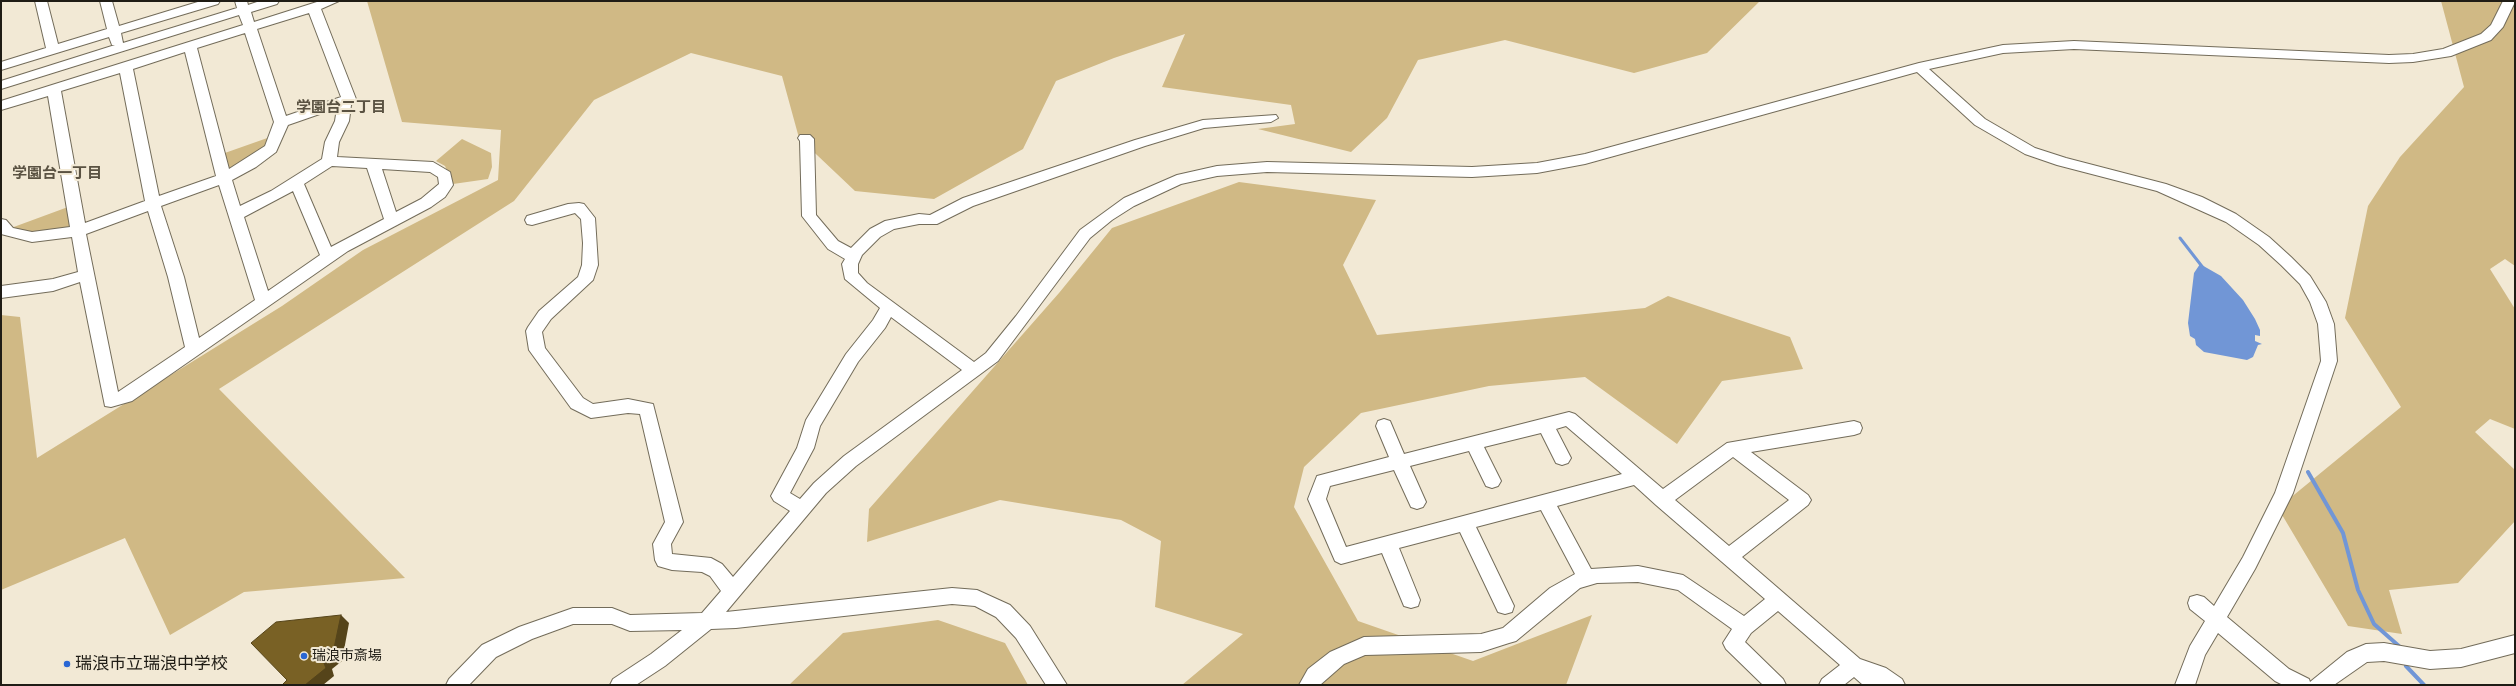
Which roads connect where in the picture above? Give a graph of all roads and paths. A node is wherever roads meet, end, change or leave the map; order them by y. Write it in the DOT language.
graph roads {
  1 [pos="41,1"];
  2 [pos="106,1"];
  3 [pos="214,1"];
  4 [pos="273,1"];
  5 [pos="333,1"];
  6 [pos="2509,1"];
  7 [pos="242,5"];
  8 [pos="176,6"];
  9 [pos="314,8"];
  10 [pos="250,28"];
  11 [pos="115,31"];
  12 [pos="190,46"];
  13 [pos="119,48"];
  14 [pos="52,50"];
  15 [pos="1,66"];
  16 [pos="126,67"];
  17 [pos="1919,67"];
  18 [pos="1,85"];
  19 [pos="54,89"];
  20 [pos="349,99"];
  21 [pos="1,106"];
  22 [pos="1271,118"];
  23 [pos="281,122"];
  24 [pos="805,138"];
  25 [pos="328,161"];
  26 [pos="374,164"];
  27 [pos="224,178"];
  28 [pos="296,182"];
  29 [pos="153,203"];
  30 [pos="234,215"];
  31 [pos="532,220"];
  32 [pos="392,222"];
  33 [pos="1,224"];
  34 [pos="79,231"];
  35 [pos="328,257"];
  36 [pos="854,257"];
  37 [pos="86,275"];
  38 [pos="1,292"];
  39 [pos="263,301"];
  40 [pos="889,305"];
  41 [pos="194,350"];
  42 [pos="975,371"];
  43 [pos="1545,425"];
  44 [pos="1384,426"];
  45 [pos="1854,428"];
  46 [pos="1473,443"];
  47 [pos="1733,448"];
  48 [pos="1562,458"];
  49 [pos="1399,462"];
  50 [pos="1637,477"];
  51 [pos="1492,481"];
  52 [pos="1662,500"];
  53 [pos="1545,501"];
  54 [pos="1417,502"];
  55 [pos="802,509"];
  56 [pos="1465,523"];
  57 [pos="1388,544"];
  58 [pos="1729,556"];
  59 [pos="1587,578"];
  60 [pos="733,592"];
  61 [pos="1779,599"];
  62 [pos="1411,600"];
  63 [pos="2197,602"];
  64 [pos="1505,606"];
  65 [pos="2216,618"];
  66 [pos="707,621"];
  67 [pos="1744,627"];
  68 [pos="2515,644"];
  69 [pos="1854,665"];
  70 [pos="456,685"];
  71 [pos="620,685"];
  72 [pos="1057,685"];
  73 [pos="1308,685"];
  74 [pos="1776,685"];
  75 [pos="1829,685"];
  76 [pos="1877,685"];
  77 [pos="1895,685"];
  78 [pos="2185,685"];
  79 [pos="2302,685"];
  80 [pos="2319,685"];
  1 -- 14 [label="street"];
  2 -- 11 [label="street"];
  3 -- 8 [label="street"];
  4 -- 7 [label="street"];
  5 -- 9 [label="street"];
  6 -- 17 [label="street"];
  7 -- 10 [label="street"];
  7 -- 13 [label="street"];
  8 -- 11 [label="street"];
  9 -- 10 [label="street"];
  9 -- 20 [label="street"];
  10 -- 12 [label="street"];
  10 -- 23 [label="street"];
  11 -- 13 [label="street"];
  11 -- 14 [label="street"];
  12 -- 16 [label="street"];
  12 -- 27 [label="street"];
  13 -- 18 [label="street"];
  14 -- 15 [label="street"];
  16 -- 19 [label="street"];
  16 -- 29 [label="street"];
  17 -- 42 [label="street"];
  17 -- 65 [label="street"];
  19 -- 21 [label="street"];
  19 -- 34 [label="street"];
  20 -- 23 [label="street"];
  20 -- 25 [label="street"];
  22 -- 36 [label="street"];
  23 -- 27 [label="street"];
  24 -- 36 [label="street"];
  25 -- 26 [label="street"];
  25 -- 28 [label="street"];
  26 -- 32 [label="street"];
  26 -- 32 [label="street"];
  27 -- 29 [label="street"];
  27 -- 30 [label="street"];
  28 -- 30 [label="street"];
  28 -- 35 [label="street"];
  29 -- 34 [label="street"];
  29 -- 41 [label="street"];
  30 -- 39 [label="street"];
  31 -- 60 [label="street"];
  32 -- 35 [label="street"];
  33 -- 34 [label="street"];
  34 -- 37 [label="street"];
  35 -- 39 [label="street"];
  36 -- 40 [label="street"];
  37 -- 38 [label="street"];
  37 -- 41 [label="street"];
  39 -- 41 [label="street"];
  40 -- 42 [label="street"];
  40 -- 55 [label="street"];
  42 -- 55 [label="street"];
  43 -- 46 [label="street"];
  43 -- 48 [label="street"];
  43 -- 50 [label="street"];
  44 -- 49 [label="street"];
  45 -- 47 [label="street"];
  46 -- 49 [label="street"];
  46 -- 51 [label="street"];
  47 -- 52 [label="street"];
  47 -- 58 [label="street"];
  49 -- 54 [label="street"];
  49 -- 57 [label="street"];
  50 -- 52 [label="street"];
  50 -- 53 [label="street"];
  52 -- 58 [label="street"];
  53 -- 56 [label="street"];
  53 -- 59 [label="street"];
  55 -- 60 [label="street"];
  56 -- 57 [label="street"];
  56 -- 64 [label="street"];
  57 -- 62 [label="street"];
  58 -- 61 [label="street"];
  59 -- 67 [label="street"];
  59 -- 73 [label="street"];
  60 -- 66 [label="street"];
  61 -- 67 [label="street"];
  61 -- 69 [label="street"];
  63 -- 65 [label="street"];
  65 -- 78 [label="street"];
  65 -- 79 [label="street"];
  66 -- 70 [label="street"];
  66 -- 71 [label="street"];
  66 -- 72 [label="street"];
  67 -- 74 [label="street"];
  68 -- 80 [label="street"];
  69 -- 75 [label="street"];
  69 -- 76 [label="street"];
  69 -- 77 [label="street"];
}
